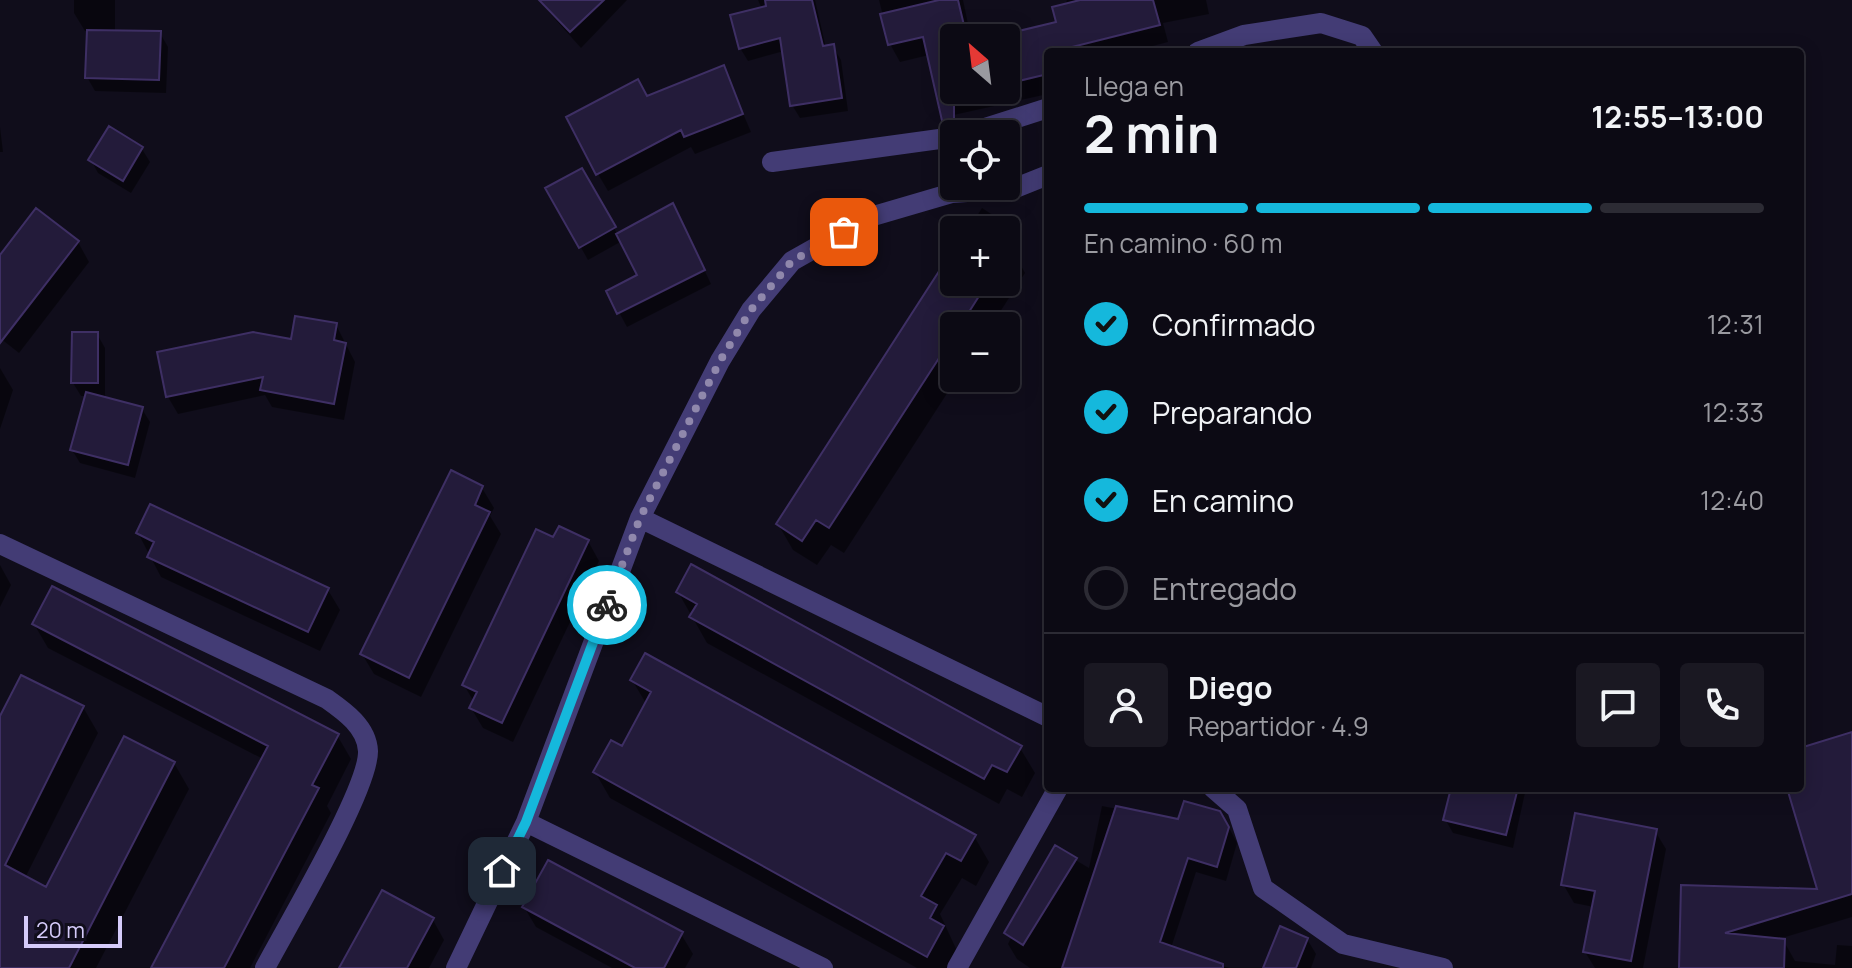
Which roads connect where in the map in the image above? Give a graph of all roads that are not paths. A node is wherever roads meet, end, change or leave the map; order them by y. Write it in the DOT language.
graph roads {
  1 [pos="1209,48"];
  2 [pos="1370,48"];
  3 [pos="1044,109"];
  4 [pos="1010,120"];
  5 [pos="940,139"];
  6 [pos="772,162"];
  7 [pos="1044,177"];
  8 [pos="640,518"];
  9 [pos="0,544"];
  10 [pos="1044,715"];
  11 [pos="1056,792"];
  12 [pos="1218,792"];
  13 [pos="526,822"];
  14 [pos="265,968"];
  15 [pos="456,968"];
  16 [pos="823,968"];
  17 [pos="957,968"];
  18 [pos="1443,968"];
  1 -- 2 [label="street"];
  3 -- 4 [label="street"];
  5 -- 6 [label="street"];
  7 -- 8 [label="street"];
  8 -- 10 [label="street"];
  8 -- 13 [label="street"];
  9 -- 14 [label="street"];
  11 -- 17 [label="street"];
  12 -- 18 [label="street"];
  13 -- 15 [label="street"];
  13 -- 16 [label="street"];
}
